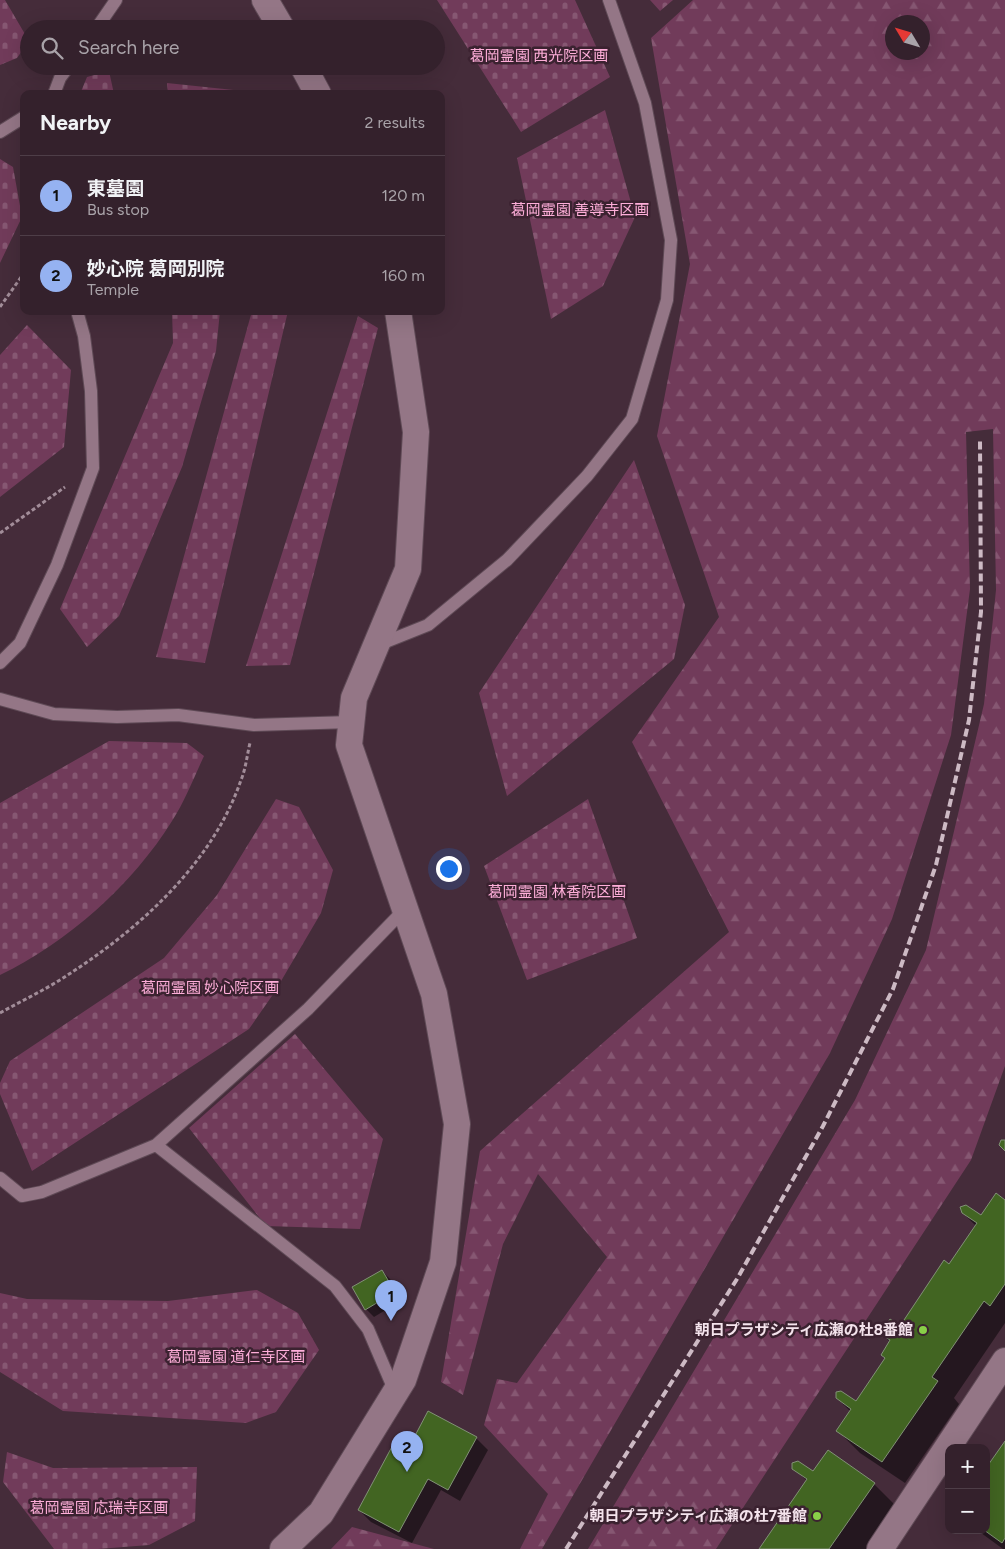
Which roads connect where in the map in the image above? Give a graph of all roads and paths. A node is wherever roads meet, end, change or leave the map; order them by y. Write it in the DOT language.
graph roads {
  1 [pos="116,0"];
  2 [pos="265,0"];
  3 [pos="609,0"];
  4 [pos="102,20"];
  5 [pos="277,20"];
  6 [pos="62,75"];
  7 [pos="308,75"];
  8 [pos="56,90"];
  9 [pos="316,90"];
  10 [pos="20,120"];
  11 [pos="0,132"];
  12 [pos="20,279"];
  13 [pos="0,307"];
  14 [pos="78,315"];
  15 [pos="399,315"];
  16 [pos="93,468"];
  17 [pos="0,532"];
  18 [pos="376,646"];
  19 [pos="0,663"];
  20 [pos="0,699"];
  21 [pos="351,722"];
  22 [pos="254,725"];
  23 [pos="404,910"];
  24 [pos="0,1014"];
  25 [pos="156,1145"];
  26 [pos="0,1178"];
  27 [pos="1005,1361"];
  28 [pos="395,1392"];
  29 [pos="283,1549"];
  30 [pos="880,1549"];
  1 -- 4 [label="lane"];
  2 -- 5 [label="street"];
  3 -- 18 [label="lane"];
  6 -- 8 [label="lane"];
  7 -- 9 [label="street"];
  10 -- 11 [label="lane"];
  12 -- 13 [label="path"];
  14 -- 16 [label="lane"];
  15 -- 18 [label="street"];
  16 -- 17 [label="path"];
  16 -- 19 [label="lane"];
  18 -- 21 [label="street"];
  20 -- 22 [label="lane"];
  21 -- 22 [label="lane"];
  21 -- 23 [label="street"];
  22 -- 24 [label="path"];
  23 -- 25 [label="lane"];
  23 -- 28 [label="street"];
  25 -- 26 [label="lane"];
  25 -- 28 [label="lane"];
  27 -- 30 [label="street"];
  28 -- 29 [label="street"];
}
